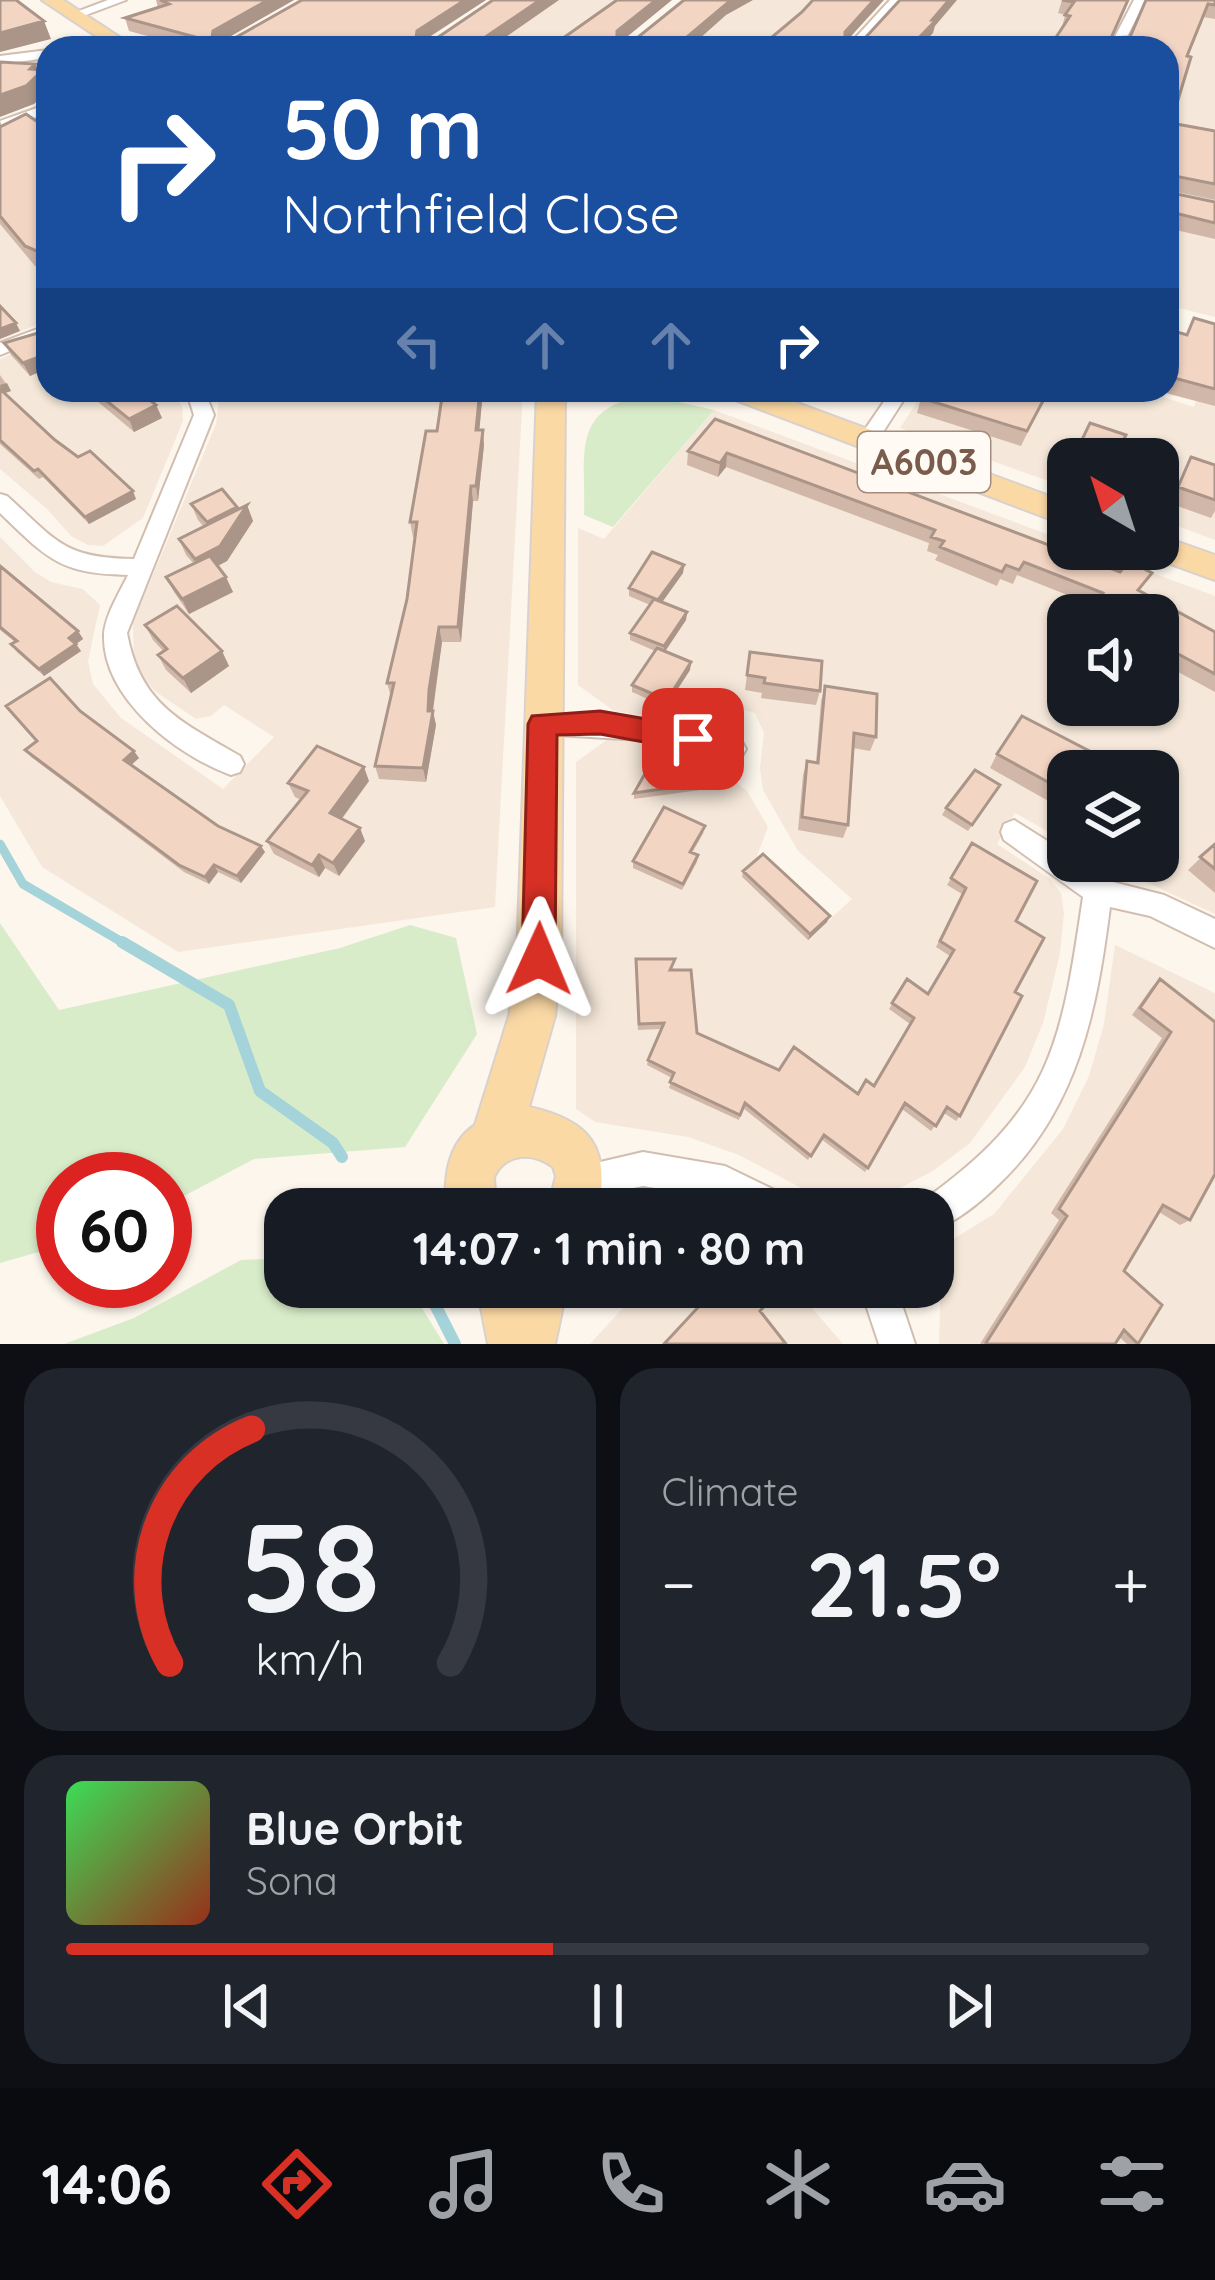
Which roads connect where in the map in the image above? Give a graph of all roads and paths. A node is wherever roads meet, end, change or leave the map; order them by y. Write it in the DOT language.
graph roads {
  1 [pos="51,0"];
  2 [pos="120,0"];
  3 [pos="897,0"];
  4 [pos="1140,0"];
  5 [pos="74,15"];
  6 [pos="107,36"];
  7 [pos="863,36"];
  8 [pos="1120,36"];
  9 [pos="36,56"];
  10 [pos="0,60"];
  11 [pos="36,112"];
  12 [pos="0,126"];
  13 [pos="36,335"];
  14 [pos="0,350"];
  15 [pos="199,402"];
  16 [pos="765,402"];
  17 [pos="893,402"];
  18 [pos="549,403"];
  19 [pos="867,442"];
  20 [pos="0,501"];
  21 [pos="1047,506"];
  22 [pos="1179,555"];
  23 [pos="142,567"];
  24 [pos="1215,568"];
  25 [pos="542,724"];
  26 [pos="733,749"];
  27 [pos="231,764"];
  28 [pos="1014,832"];
  29 [pos="1099,891"];
  30 [pos="1215,934"];
  31 [pos="518,1135"];
  32 [pos="466,1188"];
  33 [pos="576,1188"];
  34 [pos="594,1188"];
  35 [pos="735,1188"];
  36 [pos="954,1201"];
  37 [pos="507,1308"];
  38 [pos="536,1308"];
  39 [pos="885,1308"];
  40 [pos="515,1344"];
  41 [pos="528,1344"];
  42 [pos="897,1344"];
  1 -- 5 [label="main road"];
  2 -- 5 [label="street"];
  3 -- 7 [label="street"];
  4 -- 8 [label="street"];
  5 -- 6 [label="main road"];
  9 -- 10 [label="street"];
  11 -- 12 [label="street"];
  13 -- 14 [label="street"];
  15 -- 23 [label="street"];
  16 -- 19 [label="main road, A6003"];
  17 -- 19 [label="street"];
  18 -- 25 [label="main road"];
  19 -- 21 [label="main road, A6003"];
  20 -- 23 [label="street"];
  22 -- 24 [label="main road"];
  23 -- 27 [label="street"];
  25 -- 26 [label="street"];
  25 -- 31 [label="main road"];
  28 -- 29 [label="street"];
  29 -- 30 [label="street"];
  29 -- 36 [label="street"];
  31 -- 32 [label="main road"];
  31 -- 33 [label="main road"];
  34 -- 35 [label="street"];
  37 -- 40 [label="main road"];
  38 -- 41 [label="main road"];
  39 -- 42 [label="street"];
}
